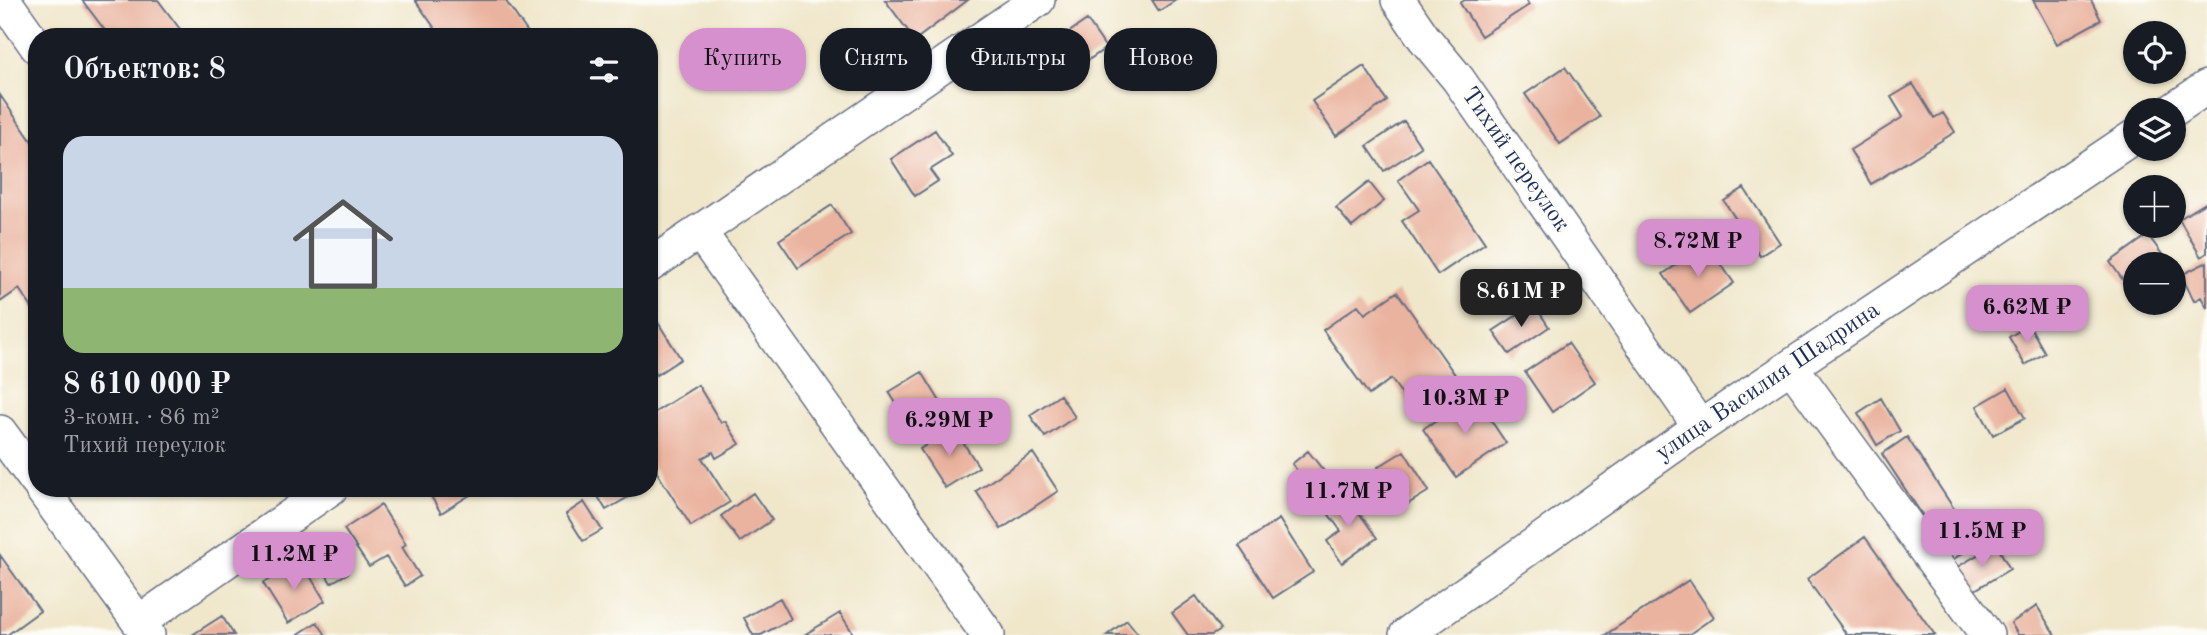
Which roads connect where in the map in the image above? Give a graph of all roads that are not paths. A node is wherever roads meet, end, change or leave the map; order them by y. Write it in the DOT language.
graph roads {
  1 [pos="4,0"];
  2 [pos="1038,0"];
  3 [pos="1398,0"];
  4 [pos="28,34"];
  5 [pos="2207,87"];
  6 [pos="2186,101"];
  7 [pos="2123,144"];
  8 [pos="699,231"];
  9 [pos="658,260"];
  10 [pos="1791,366"];
  11 [pos="1700,427"];
  12 [pos="0,432"];
  13 [pos="28,470"];
  14 [pos="48,497"];
  15 [pos="319,497"];
  16 [pos="143,629"];
  17 [pos="988,635"];
  18 [pos="1406,635"];
  19 [pos="1987,635"];
  1 -- 4 [label="street"];
  2 -- 8 [label="street"];
  3 -- 11 [label="street, Тихий переулок"];
  5 -- 6 [label="street"];
  7 -- 10 [label="street, улица Василия Шадрина"];
  8 -- 9 [label="street"];
  8 -- 17 [label="street"];
  10 -- 11 [label="street, улица Василия Шадрина"];
  10 -- 19 [label="street"];
  11 -- 18 [label="street, улица Василия Шадрина"];
  12 -- 13 [label="street"];
  14 -- 16 [label="street"];
  15 -- 16 [label="street"];
}
